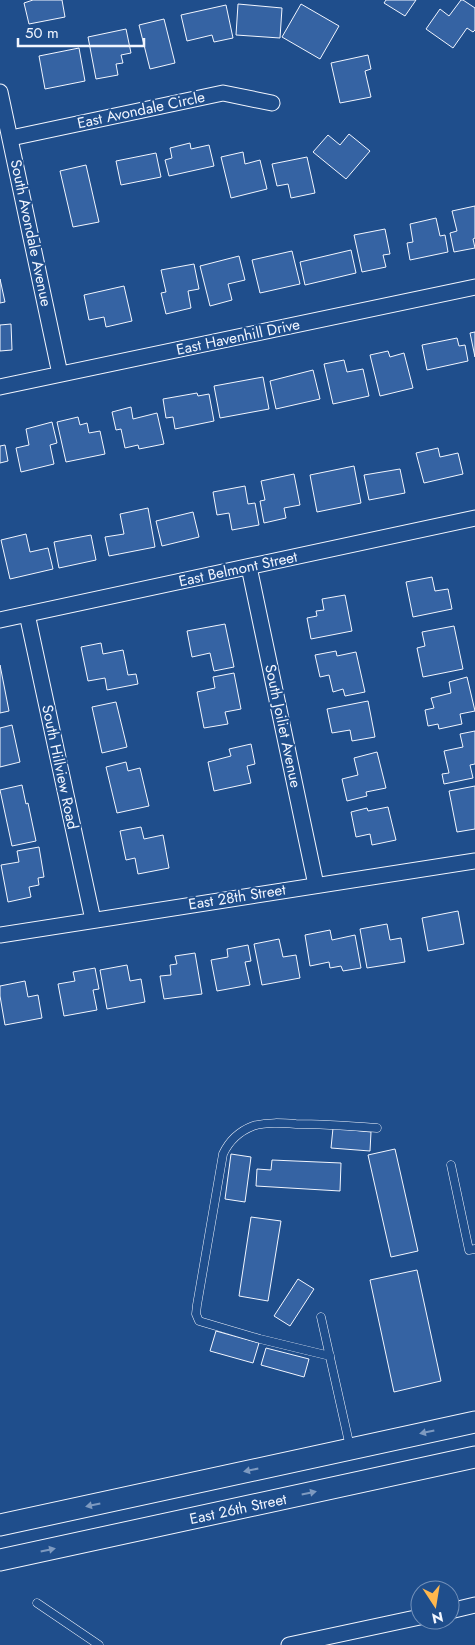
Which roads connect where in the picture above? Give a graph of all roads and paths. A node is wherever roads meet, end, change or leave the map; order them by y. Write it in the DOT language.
graph roads {
  1 [pos="0,92"];
  2 [pos="272,103"];
  3 [pos="11,138"];
  4 [pos="475,287"];
  5 [pos="60,374"];
  6 [pos="0,387"];
  7 [pos="475,519"];
  8 [pos="249,567"];
  9 [pos="27,614"];
  10 [pos="0,620"];
  11 [pos="475,861"];
  12 [pos="316,885"];
  13 [pos="92,920"];
  14 [pos="0,935"];
  15 [pos="377,1128"];
  16 [pos="451,1165"];
  17 [pos="475,1249"];
  18 [pos="321,1317"];
  19 [pos="330,1356"];
  20 [pos="475,1422"];
  21 [pos="351,1449"];
  22 [pos="475,1457"];
  23 [pos="0,1525"];
  24 [pos="0,1560"];
  25 [pos="37,1603"];
  26 [pos="475,1605"];
  27 [pos="460,1608"];
  28 [pos="410,1619"];
  29 [pos="319,1642"];
  30 [pos="99,1645"];
  31 [pos="289,1645"];
  1 -- 3 [label="street, South Avondale Avenue"];
  2 -- 3 [label="street, East Avondale Circle"];
  3 -- 5 [label="street, South Avondale Avenue"];
  4 -- 5 [label="street, East Havenhill Drive"];
  5 -- 6 [label="street, East Havenhill Drive"];
  7 -- 8 [label="street, East Belmont Street"];
  8 -- 9 [label="street, East Belmont Street"];
  8 -- 12 [label="street, South Joiliet Avenue"];
  9 -- 10 [label="street, East Belmont Street"];
  9 -- 13 [label="street, South Hillview Road"];
  11 -- 12 [label="street, East 28th Street"];
  12 -- 13 [label="street, East 28th Street"];
  13 -- 14 [label="street, East 28th Street"];
  15 -- 19 [label="lane"];
  16 -- 17 [label="lane"];
  18 -- 19 [label="lane"];
  19 -- 21 [label="lane"];
  20 -- 21 [label="main road, one-way"];
  21 -- 23 [label="main road, one-way"];
  24 -- 22 [label="main road, East 26th Street, one-way"];
  25 -- 30 [label="lane"];
  26 -- 27 [label="street"];
  28 -- 29 [label="street"];
  29 -- 31 [label="street"];
}
